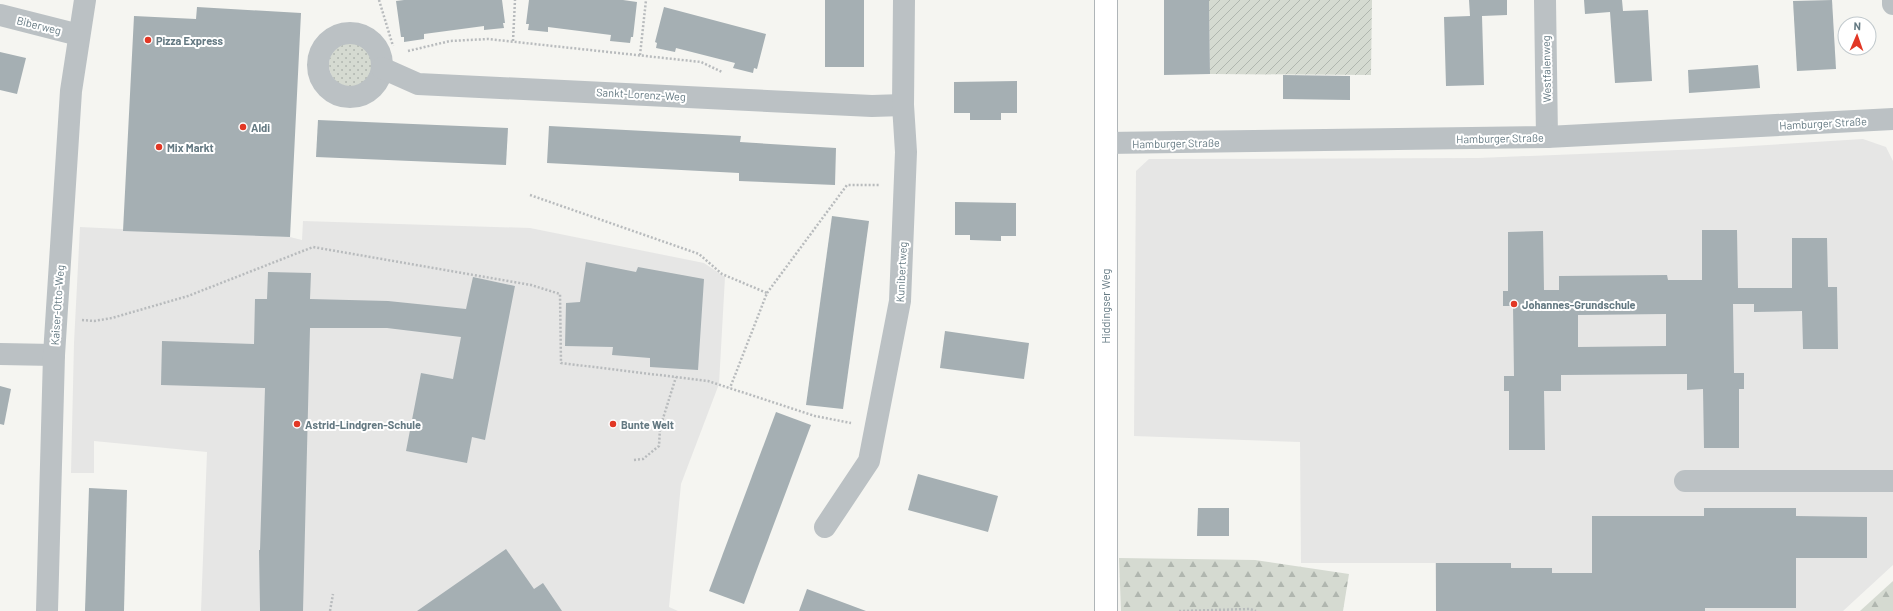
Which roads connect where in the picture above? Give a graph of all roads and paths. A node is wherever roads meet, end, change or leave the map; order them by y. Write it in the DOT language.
graph roads {
  1 [pos="86,0"];
  2 [pos="379,0"];
  3 [pos="515,0"];
  4 [pos="646,0"];
  5 [pos="904,0"];
  6 [pos="1106,0"];
  7 [pos="1545,0"];
  8 [pos="1893,0"];
  9 [pos="1893,4"];
  10 [pos="0,15"];
  11 [pos="79,35"];
  12 [pos="513,41"];
  13 [pos="640,55"];
  14 [pos="386,61"];
  15 [pos="726,74"];
  16 [pos="903,105"];
  17 [pos="1893,119"];
  18 [pos="1547,137"];
  19 [pos="1106,143"];
  20 [pos="904,186"];
  21 [pos="530,195"];
  22 [pos="767,293"];
  23 [pos="57,318"];
  24 [pos="0,354"];
  25 [pos="54,355"];
  26 [pos="676,377"];
  27 [pos="730,388"];
  28 [pos="876,428"];
  29 [pos="634,460"];
  30 [pos="1685,481"];
  31 [pos="1893,481"];
  32 [pos="825,527"];
  33 [pos="333,594"];
  34 [pos="47,611"];
  35 [pos="330,611"];
  36 [pos="1106,611"];
  37 [pos="1179,611"];
  38 [pos="1256,611"];
  1 -- 11 [label="street, Kaiser-Otto-Weg"];
  2 -- 14 [label="path"];
  3 -- 12 [label="path"];
  4 -- 13 [label="path"];
  5 -- 16 [label="street, Kunibertweg"];
  6 -- 19 [label="main road, Hiddingser Weg"];
  7 -- 18 [label="street, Westfalenweg"];
  8 -- 9 [label="street"];
  10 -- 11 [label="street, Biberweg"];
  11 -- 23 [label="street, Kaiser-Otto-Weg"];
  12 -- 13 [label="path"];
  12 -- 14 [label="path"];
  13 -- 15 [label="path"];
  14 -- 16 [label="street, Sankt-Lorenz-Weg"];
  16 -- 20 [label="street, Kunibertweg"];
  17 -- 18 [label="street, Hamburger Straße"];
  18 -- 19 [label="street, Hamburger Straße"];
  19 -- 36 [label="main road, Hiddingser Weg"];
  20 -- 22 [label="path"];
  20 -- 28 [label="street, Kunibertweg"];
  21 -- 22 [label="path"];
  22 -- 27 [label="path"];
  23 -- 25 [label="street, Kaiser-Otto-Weg"];
  23 -- 26 [label="path"];
  24 -- 25 [label="street"];
  25 -- 34 [label="street, Kaiser-Otto-Weg"];
  26 -- 27 [label="path"];
  26 -- 29 [label="path"];
  27 -- 28 [label="path"];
  28 -- 32 [label="street, Kunibertweg"];
  30 -- 31 [label="street"];
  33 -- 35 [label="path"];
  37 -- 38 [label="path"];
}
